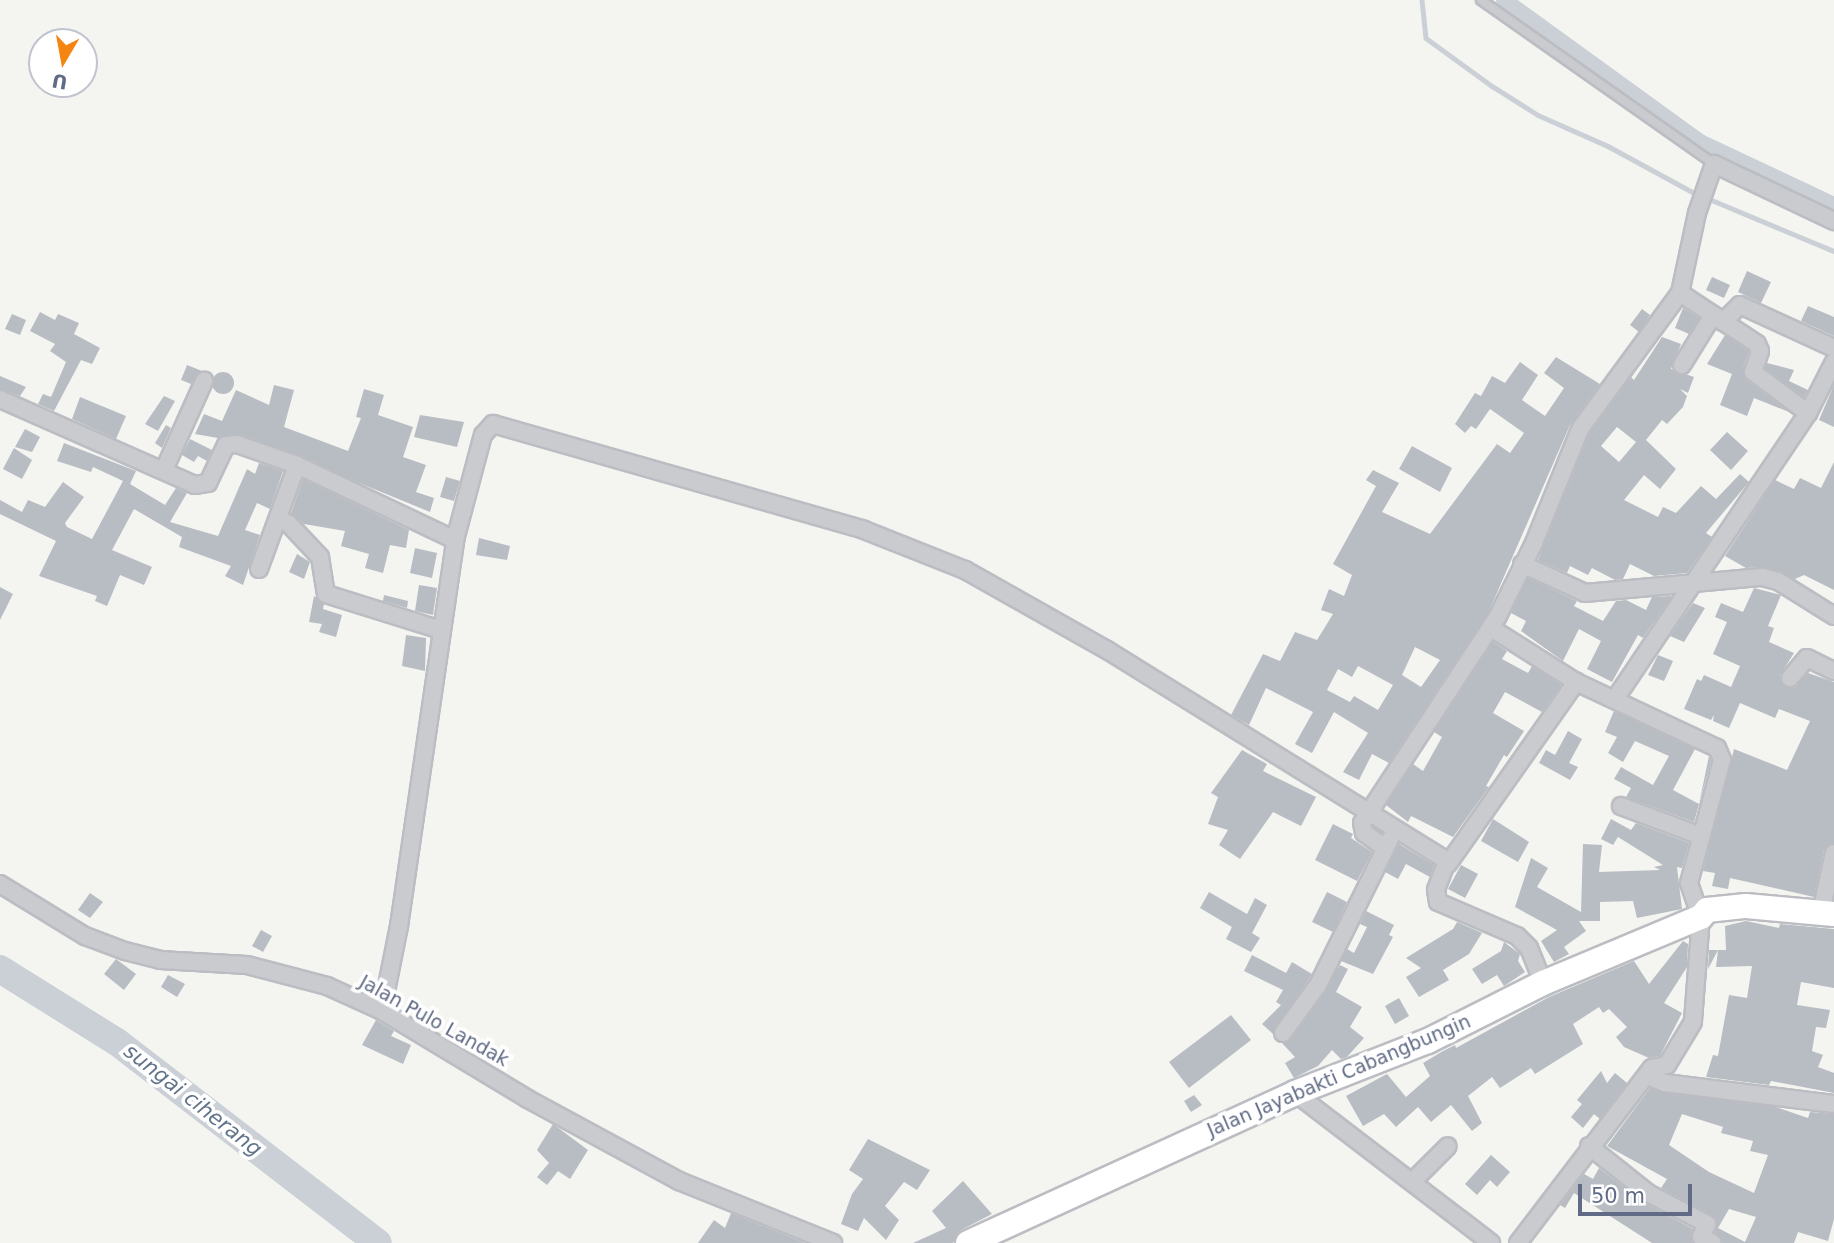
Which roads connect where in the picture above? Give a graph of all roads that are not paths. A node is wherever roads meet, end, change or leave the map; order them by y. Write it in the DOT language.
graph roads {
  1 [pos="1481,0"];
  2 [pos="1714,163"];
  3 [pos="1834,221"];
  4 [pos="1680,293"];
  5 [pos="1718,318"];
  6 [pos="1834,348"];
  7 [pos="1834,362"];
  8 [pos="1682,365"];
  9 [pos="204,381"];
  10 [pos="0,399"];
  11 [pos="1808,413"];
  12 [pos="297,464"];
  13 [pos="164,470"];
  14 [pos="288,523"];
  15 [pos="455,540"];
  16 [pos="1522,564"];
  17 [pos="259,569"];
  18 [pos="1692,582"];
  19 [pos="1834,616"];
  20 [pos="1491,628"];
  21 [pos="441,629"];
  22 [pos="1834,671"];
  23 [pos="1790,678"];
  24 [pos="1576,682"];
  25 [pos="1615,699"];
  26 [pos="1621,806"];
  27 [pos="1371,811"];
  28 [pos="1396,827"];
  29 [pos="1701,836"];
  30 [pos="1385,848"];
  31 [pos="1834,853"];
  32 [pos="1448,864"];
  33 [pos="0,884"];
  34 [pos="1828,913"];
  35 [pos="1701,918"];
  36 [pos="1543,983"];
  37 [pos="382,1011"];
  38 [pos="1283,1033"];
  39 [pos="1652,1068"];
  40 [pos="1295,1093"];
  41 [pos="1834,1104"];
  42 [pos="1448,1146"];
  43 [pos="1588,1146"];
  44 [pos="1413,1181"];
  45 [pos="833,1243"];
  46 [pos="968,1243"];
  47 [pos="1491,1243"];
  48 [pos="1518,1243"];
  49 [pos="1713,1243"];
  1 -- 2 [label="lane"];
  2 -- 3 [label="street"];
  2 -- 4 [label="street"];
  4 -- 5 [label="street"];
  4 -- 16 [label="street"];
  5 -- 6 [label="street"];
  5 -- 8 [label="street"];
  5 -- 11 [label="street"];
  7 -- 11 [label="street"];
  9 -- 13 [label="street"];
  10 -- 13 [label="street"];
  11 -- 18 [label="street"];
  12 -- 13 [label="street"];
  12 -- 15 [label="street"];
  12 -- 17 [label="street"];
  14 -- 21 [label="street"];
  15 -- 21 [label="street"];
  15 -- 27 [label="street"];
  16 -- 18 [label="street"];
  16 -- 20 [label="street"];
  18 -- 19 [label="street"];
  18 -- 25 [label="street"];
  20 -- 24 [label="street"];
  20 -- 27 [label="street"];
  21 -- 37 [label="street"];
  22 -- 23 [label="street"];
  24 -- 25 [label="street"];
  24 -- 32 [label="street"];
  25 -- 29 [label="street"];
  26 -- 29 [label="street"];
  27 -- 28 [label="street"];
  27 -- 30 [label="street"];
  28 -- 30 [label="street"];
  28 -- 32 [label="street"];
  29 -- 35 [label="street"];
  30 -- 38 [label="street"];
  31 -- 34 [label="street"];
  32 -- 36 [label="street"];
  33 -- 37 [label="street, Jalan Pulo Landak"];
  34 -- 35 [label="main road, Jalan Jayabakti Cabangbungin"];
  35 -- 36 [label="main road, Jalan Jayabakti Cabangbungin"];
  35 -- 39 [label="street"];
  36 -- 40 [label="main road, Jalan Jayabakti Cabangbungin"];
  37 -- 45 [label="street, Jalan Pulo Landak"];
  39 -- 41 [label="street"];
  39 -- 43 [label="street"];
  40 -- 44 [label="street"];
  40 -- 46 [label="main road, Jalan Jayabakti Cabangbungin"];
  42 -- 44 [label="street"];
  43 -- 48 [label="street"];
  43 -- 49 [label="street"];
  44 -- 47 [label="street"];
}
